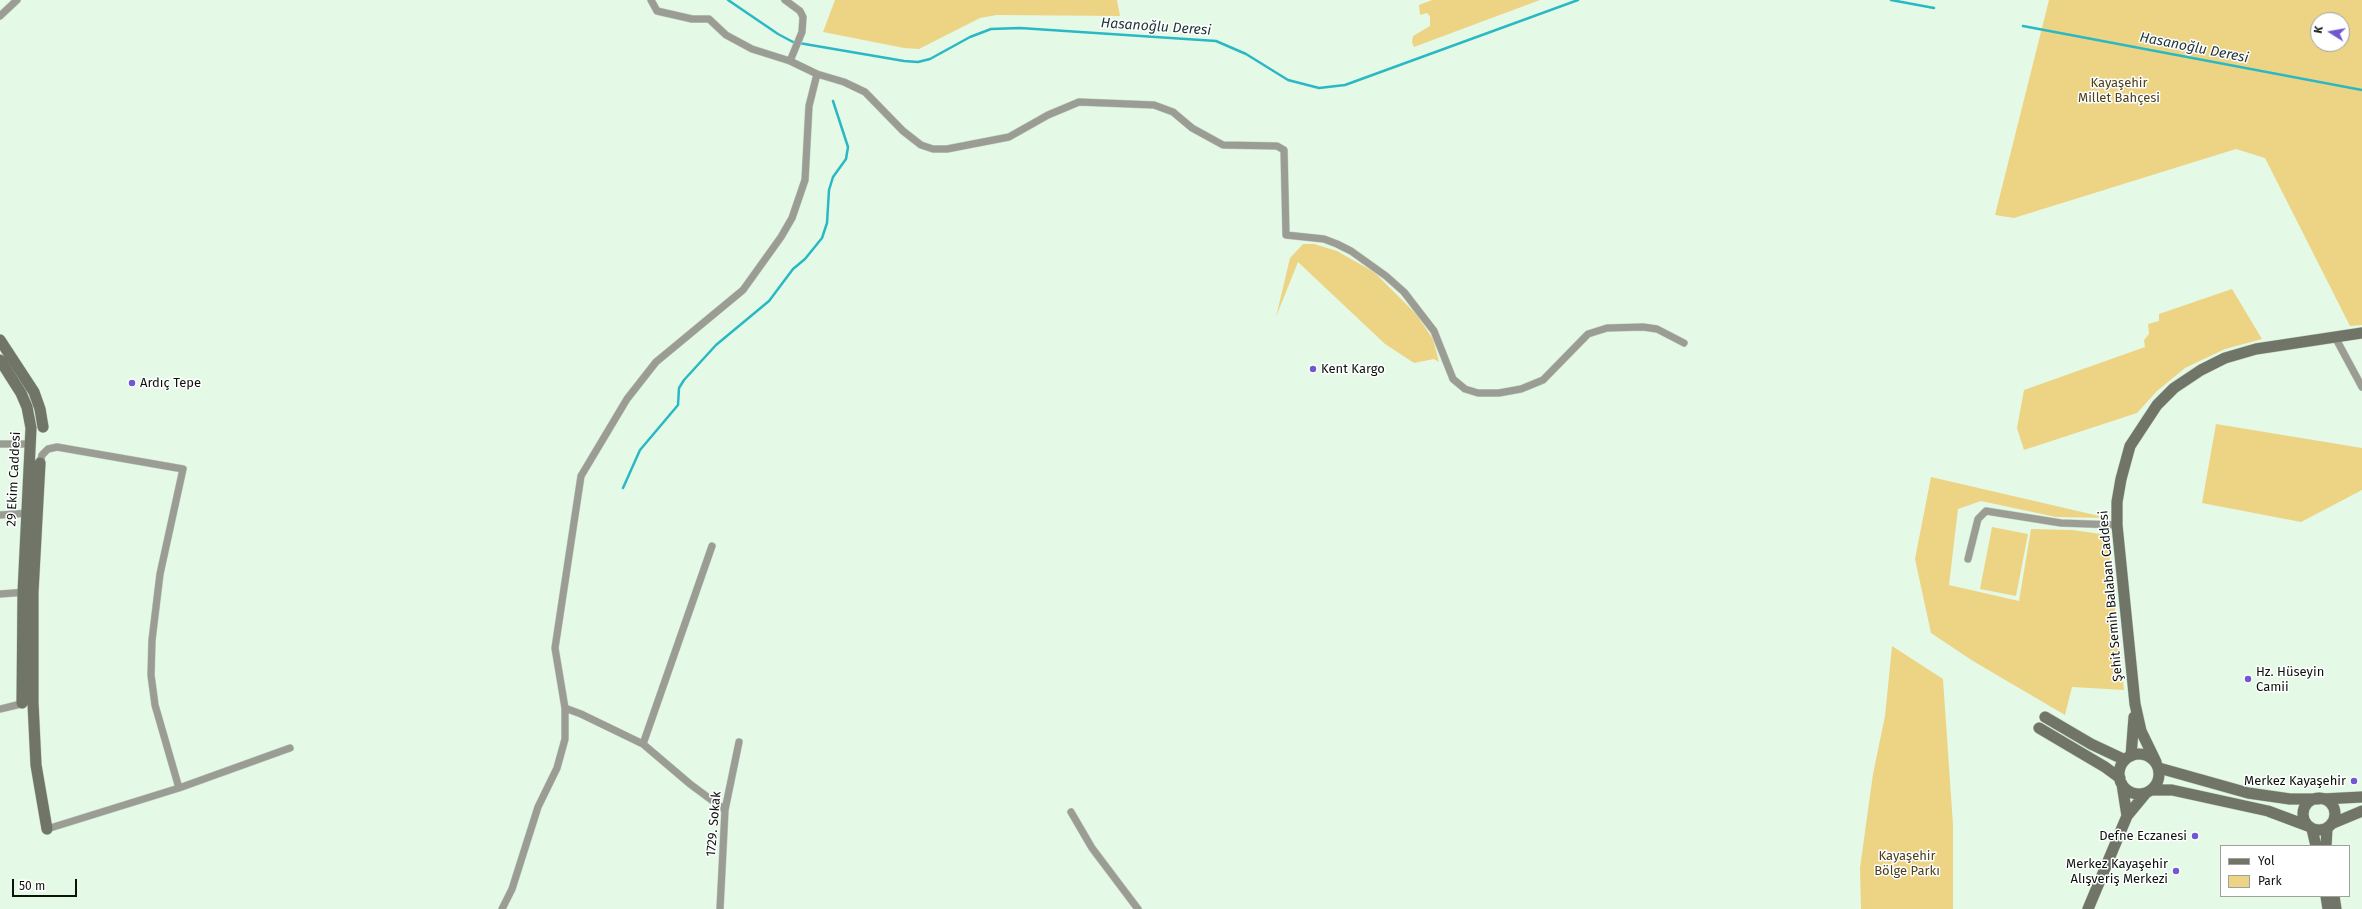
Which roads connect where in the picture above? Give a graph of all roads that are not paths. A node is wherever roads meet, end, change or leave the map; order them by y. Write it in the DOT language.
graph roads {
  1 [pos="18,0"];
  2 [pos="651,0"];
  3 [pos="785,0"];
  4 [pos="0,16"];
  5 [pos="790,61"];
  6 [pos="817,74"];
  7 [pos="2362,333"];
  8 [pos="2335,337"];
  9 [pos="0,340"];
  10 [pos="1684,343"];
  11 [pos="0,360"];
  12 [pos="19,367"];
  13 [pos="3,369"];
  14 [pos="2362,386"];
  15 [pos="43,428"];
  16 [pos="0,444"];
  17 [pos="31,444"];
  18 [pos="40,462"];
  19 [pos="31,513"];
  20 [pos="0,515"];
  21 [pos="2117,525"];
  22 [pos="712,546"];
  23 [pos="1968,559"];
  24 [pos="28,592"];
  25 [pos="0,594"];
  26 [pos="27,703"];
  27 [pos="2135,704"];
  28 [pos="565,708"];
  29 [pos="0,709"];
  30 [pos="2045,717"];
  31 [pos="2039,728"];
  32 [pos="739,742"];
  33 [pos="643,744"];
  34 [pos="290,748"];
  35 [pos="2128,758"];
  36 [pos="2157,765"];
  37 [pos="2121,781"];
  38 [pos="179,788"];
  39 [pos="2149,792"];
  40 [pos="2362,797"];
  41 [pos="2320,799"];
  42 [pos="725,810"];
  43 [pos="1071,812"];
  44 [pos="2362,812"];
  45 [pos="2127,816"];
  46 [pos="2329,826"];
  47 [pos="2310,827"];
  48 [pos="47,829"];
  49 [pos="2316,845"];
  50 [pos="2326,845"];
  51 [pos="2326,897"];
  52 [pos="2334,897"];
  53 [pos="502,909"];
  54 [pos="720,909"];
  55 [pos="1138,909"];
  56 [pos="2088,909"];
  57 [pos="2328,909"];
  58 [pos="2336,909"];
  1 -- 4 [label="street"];
  2 -- 5 [label="street"];
  3 -- 5 [label="street"];
  5 -- 6 [label="street"];
  6 -- 10 [label="street"];
  6 -- 28 [label="street"];
  7 -- 8 [label="street, Şehit Semih Balaban Caddesi"];
  8 -- 14 [label="street"];
  8 -- 21 [label="street, Şehit Semih Balaban Caddesi"];
  9 -- 12 [label="street, 29 Ekim Caddesi"];
  11 -- 13 [label="street, 29 Ekim Caddesi"];
  12 -- 13 [label="street"];
  12 -- 15 [label="street, 29 Ekim Caddesi"];
  13 -- 17 [label="street, 29 Ekim Caddesi"];
  16 -- 17 [label="street"];
  17 -- 19 [label="street, 29 Ekim Caddesi"];
  18 -- 19 [label="street, 29 Ekim Caddesi"];
  18 -- 38 [label="street"];
  19 -- 20 [label="street"];
  19 -- 24 [label="street, 29 Ekim Caddesi"];
  21 -- 23 [label="street"];
  21 -- 27 [label="street, Şehit Semih Balaban Caddesi"];
  22 -- 33 [label="street"];
  24 -- 25 [label="street"];
  24 -- 26 [label="street, 29 Ekim Caddesi"];
  26 -- 29 [label="street"];
  26 -- 48 [label="street, 29 Ekim Caddesi"];
  27 -- 35 [label="street, Şehit Semih Balaban Caddesi"];
  27 -- 36 [label="street, Şehit Semih Balaban Caddesi"];
  28 -- 33 [label="street"];
  28 -- 53 [label="street"];
  30 -- 35 [label="street"];
  31 -- 37 [label="street"];
  32 -- 42 [label="street, 1729. Sokak"];
  33 -- 42 [label="street"];
  34 -- 38 [label="street"];
  35 -- 36 [label="street"];
  35 -- 37 [label="street"];
  36 -- 39 [label="street"];
  36 -- 41 [label="street"];
  37 -- 39 [label="street"];
  37 -- 45 [label="street"];
  38 -- 48 [label="street"];
  39 -- 45 [label="street"];
  39 -- 47 [label="street"];
  40 -- 41 [label="street"];
  41 -- 46 [label="street"];
  41 -- 47 [label="street"];
  42 -- 54 [label="street, 1729. Sokak"];
  43 -- 55 [label="street"];
  44 -- 46 [label="street"];
  45 -- 56 [label="street"];
  46 -- 47 [label="street"];
  46 -- 50 [label="street"];
  47 -- 49 [label="street"];
  51 -- 57 [label="street"];
  52 -- 58 [label="street"];
}
